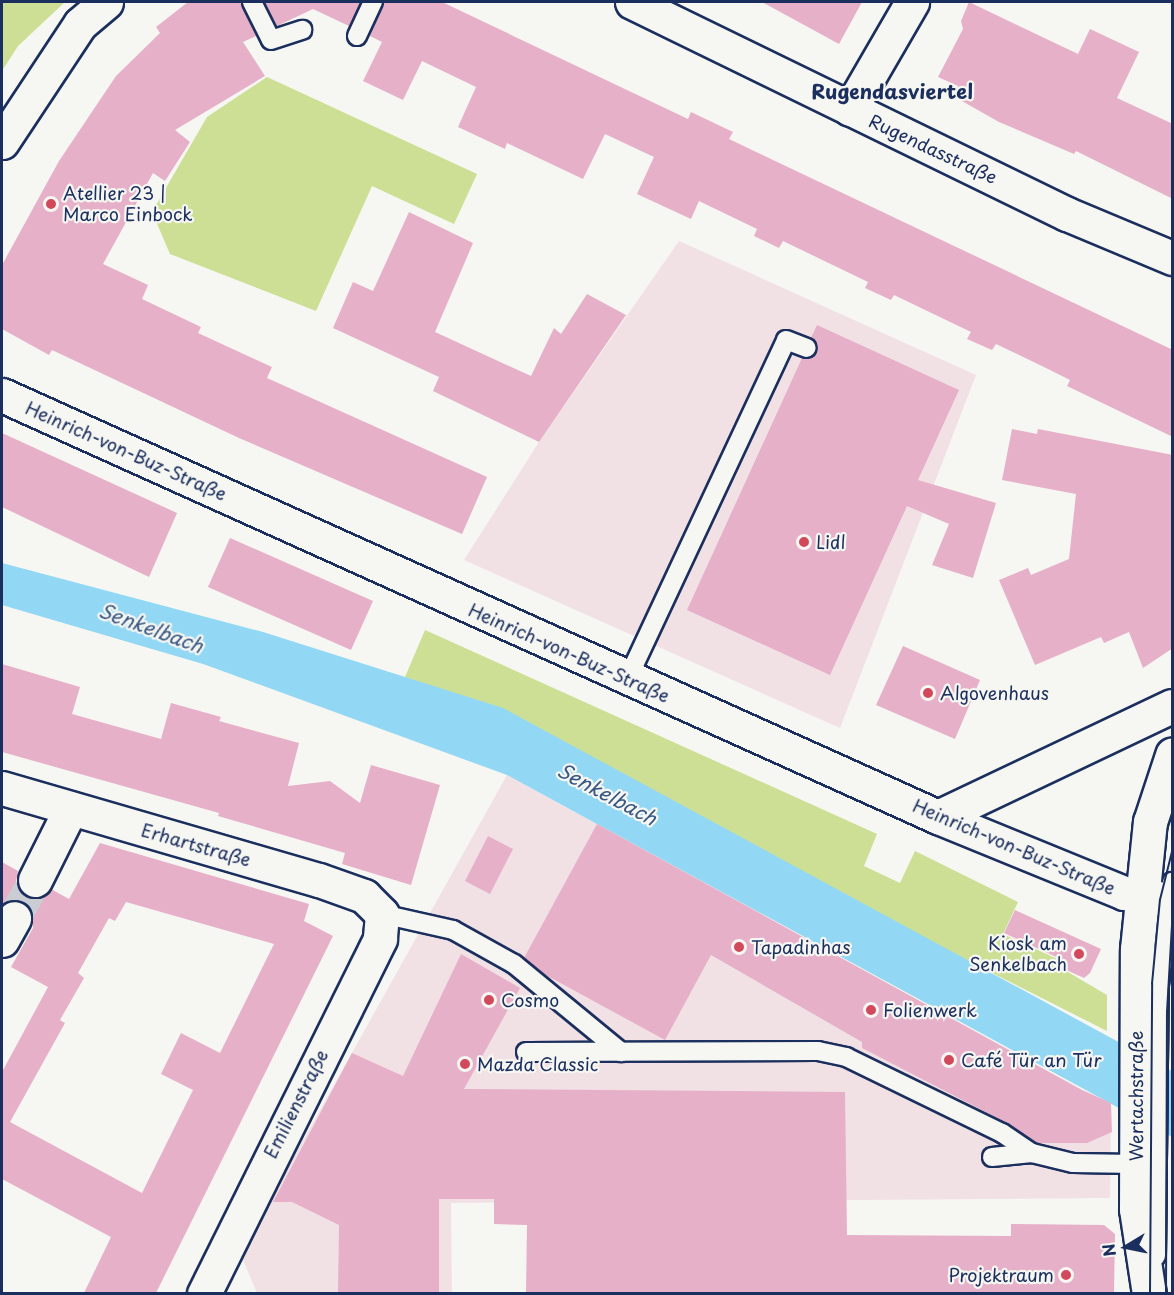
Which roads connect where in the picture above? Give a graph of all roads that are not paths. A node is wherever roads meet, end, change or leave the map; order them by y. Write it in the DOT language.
graph roads {
  1 [pos="106,2"];
  2 [pos="252,2"];
  3 [pos="373,2"];
  4 [pos="632,2"];
  5 [pos="912,2"];
  6 [pos="302,30"];
  7 [pos="357,36"];
  8 [pos="850,109"];
  9 [pos="2,142"];
  10 [pos="1173,258"];
  11 [pos="807,348"];
  12 [pos="2,395"];
  13 [pos="627,680"];
  14 [pos="1161,711"];
  15 [pos="1173,755"];
  16 [pos="2,788"];
  17 [pos="71,808"];
  18 [pos="938,817"];
  19 [pos="35,880"];
  20 [pos="1164,895"];
  21 [pos="382,914"];
  22 [pos="525,1052"];
  23 [pos="621,1052"];
  24 [pos="1147,1122"];
  25 [pos="1032,1153"];
  26 [pos="992,1157"];
  27 [pos="1136,1164"];
  28 [pos="204,1293"];
  29 [pos="1149,1293"];
  30 [pos="1156,1293"];
  1 -- 9 [label="street"];
  2 -- 6 [label="lane"];
  3 -- 7 [label="lane"];
  4 -- 8 [label="street, Rugendasstraße"];
  5 -- 8 [label="street"];
  8 -- 10 [label="street, Rugendasstraße"];
  11 -- 13 [label="lane"];
  12 -- 13 [label="street, Heinrich-von-Buz-Straße"];
  13 -- 18 [label="street, Heinrich-von-Buz-Straße"];
  14 -- 18 [label="street"];
  15 -- 20 [label="street, Wertachstraße"];
  16 -- 17 [label="street, Erhartstraße"];
  17 -- 19 [label="street"];
  17 -- 21 [label="street, Erhartstraße"];
  18 -- 20 [label="street, Heinrich-von-Buz-Straße"];
  20 -- 24 [label="street, Wertachstraße"];
  21 -- 23 [label="lane"];
  21 -- 28 [label="street, Emilienstraße"];
  22 -- 23 [label="lane"];
  23 -- 25 [label="lane"];
  24 -- 27 [label="street, Wertachstraße"];
  24 -- 30 [label="lane"];
  25 -- 26 [label="lane"];
  25 -- 27 [label="lane"];
  27 -- 29 [label="street, Wertachstraße"];
}
